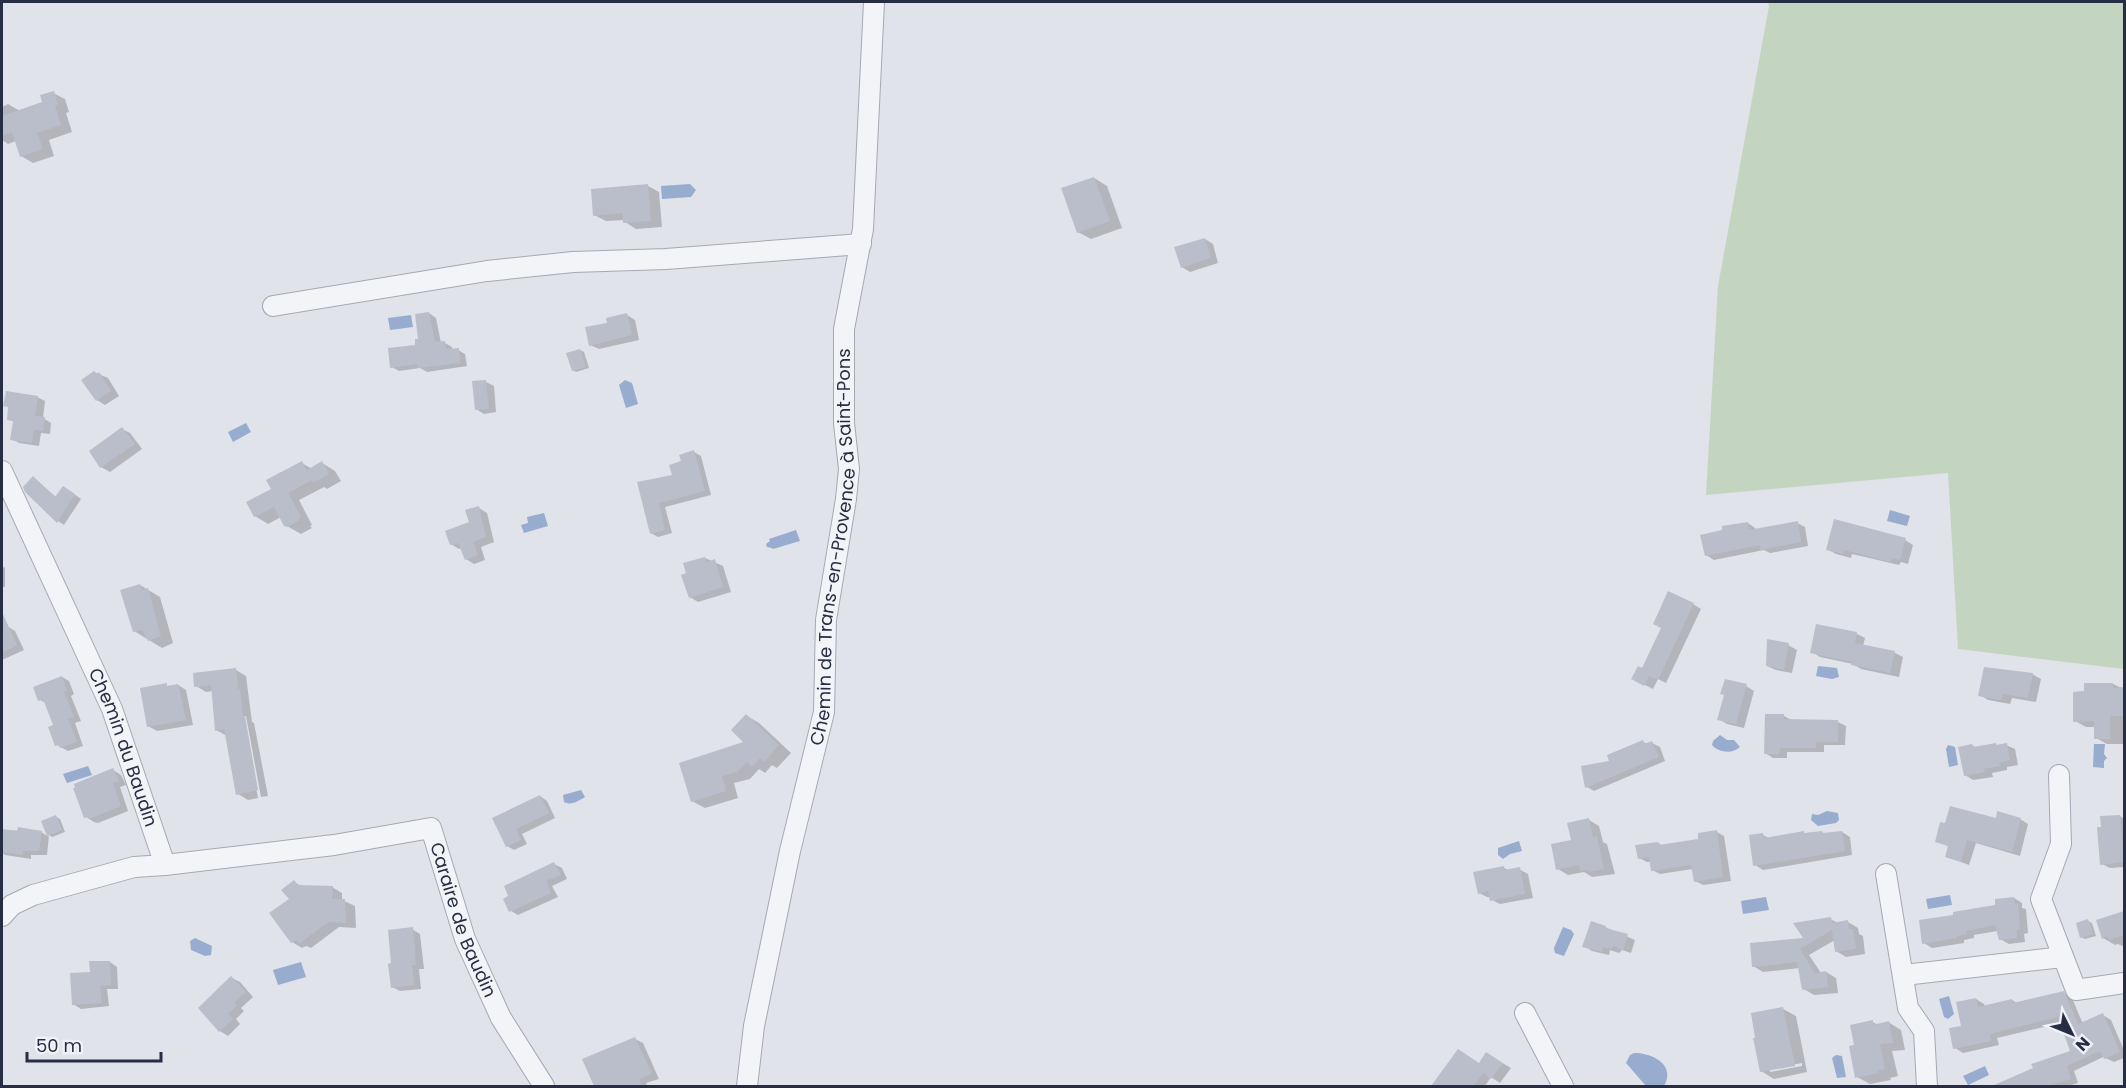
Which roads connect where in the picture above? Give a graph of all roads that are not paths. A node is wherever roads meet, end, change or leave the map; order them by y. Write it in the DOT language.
graph roads {
  1 [pos="874,2"];
  2 [pos="861,244"];
  3 [pos="273,306"];
  4 [pos="2,471"];
  5 [pos="2060,775"];
  6 [pos="165,865"];
  7 [pos="1886,874"];
  8 [pos="2,916"];
  9 [pos="2063,957"];
  10 [pos="1904,975"];
  11 [pos="2124,982"];
  12 [pos="1525,1013"];
  13 [pos="544,1086"];
  14 [pos="747,1086"];
  15 [pos="1563,1086"];
  16 [pos="1927,1086"];
  1 -- 2 [label="street, Chemin de Trans-en-Provence à Saint-Pons"];
  2 -- 3 [label="street"];
  2 -- 14 [label="street, Chemin de Trans-en-Provence à Saint-Pons"];
  4 -- 6 [label="street, Chemin du Baudin"];
  5 -- 9 [label="street"];
  6 -- 8 [label="street"];
  6 -- 13 [label="street, Caraire de Baudin"];
  7 -- 10 [label="street"];
  9 -- 10 [label="street"];
  9 -- 11 [label="street"];
  10 -- 16 [label="street"];
  12 -- 15 [label="street"];
}
